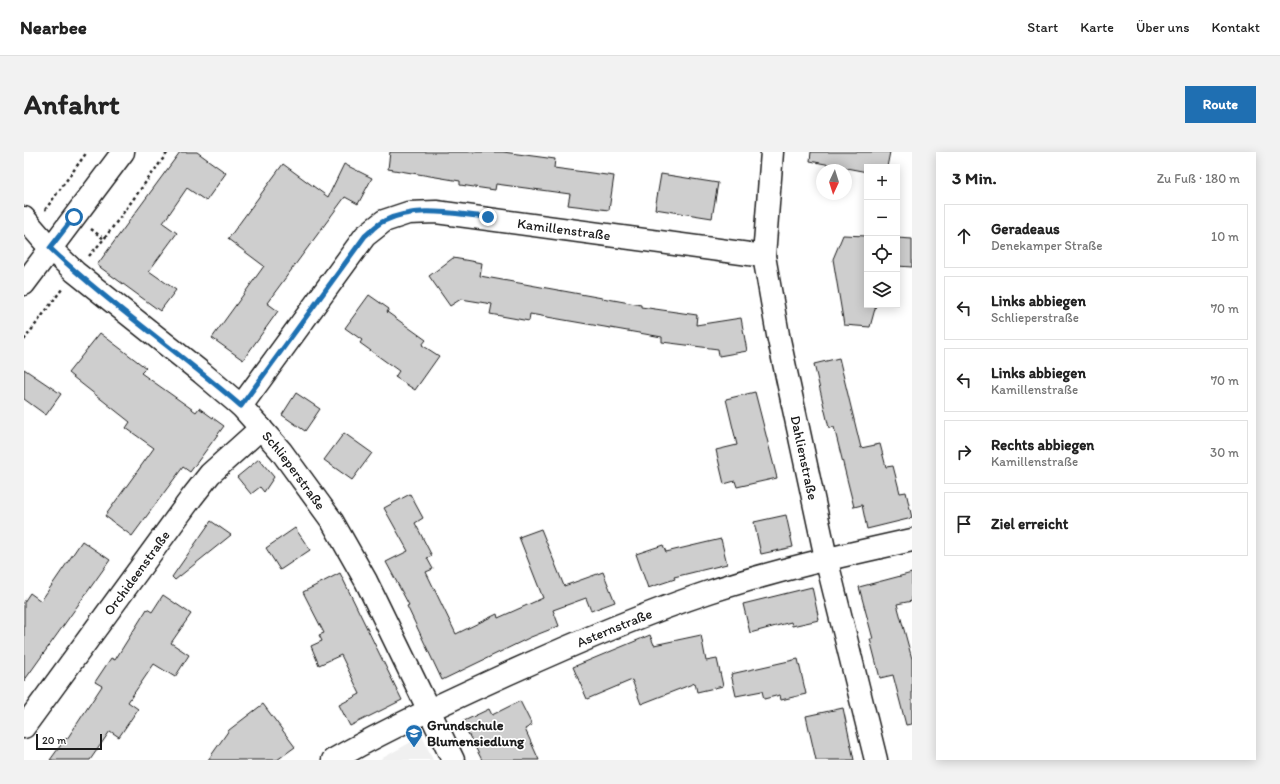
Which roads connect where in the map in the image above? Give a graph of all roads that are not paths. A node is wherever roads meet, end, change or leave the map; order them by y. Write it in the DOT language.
graph roads {
  1 [pos="123,152"];
  2 [pos="772,152"];
  3 [pos="28,222"];
  4 [pos="50,248"];
  5 [pos="764,256"];
  6 [pos="24,284"];
  7 [pos="241,406"];
  8 [pos="261,428"];
  9 [pos="912,540"];
  10 [pos="826,558"];
  11 [pos="428,709"];
  12 [pos="24,726"];
  13 [pos="333,760"];
  14 [pos="453,760"];
  15 [pos="876,760"];
  1 -- 4 [label="street"];
  2 -- 5 [label="street, Dahlienstraße"];
  3 -- 4 [label="street, Schlieperstraße"];
  4 -- 6 [label="street"];
  4 -- 7 [label="street, Schlieperstraße"];
  5 -- 7 [label="street, Kamillenstraße"];
  5 -- 10 [label="street, Dahlienstraße"];
  7 -- 8 [label="street, Schlieperstraße"];
  8 -- 11 [label="street, Schlieperstraße"];
  8 -- 12 [label="street, Orchideenstraße"];
  9 -- 10 [label="street, Asternstraße"];
  10 -- 11 [label="street, Asternstraße"];
  10 -- 15 [label="street, Dahlienstraße"];
  11 -- 13 [label="street, Asternstraße"];
  11 -- 14 [label="street, Schlieperstraße"];
}
